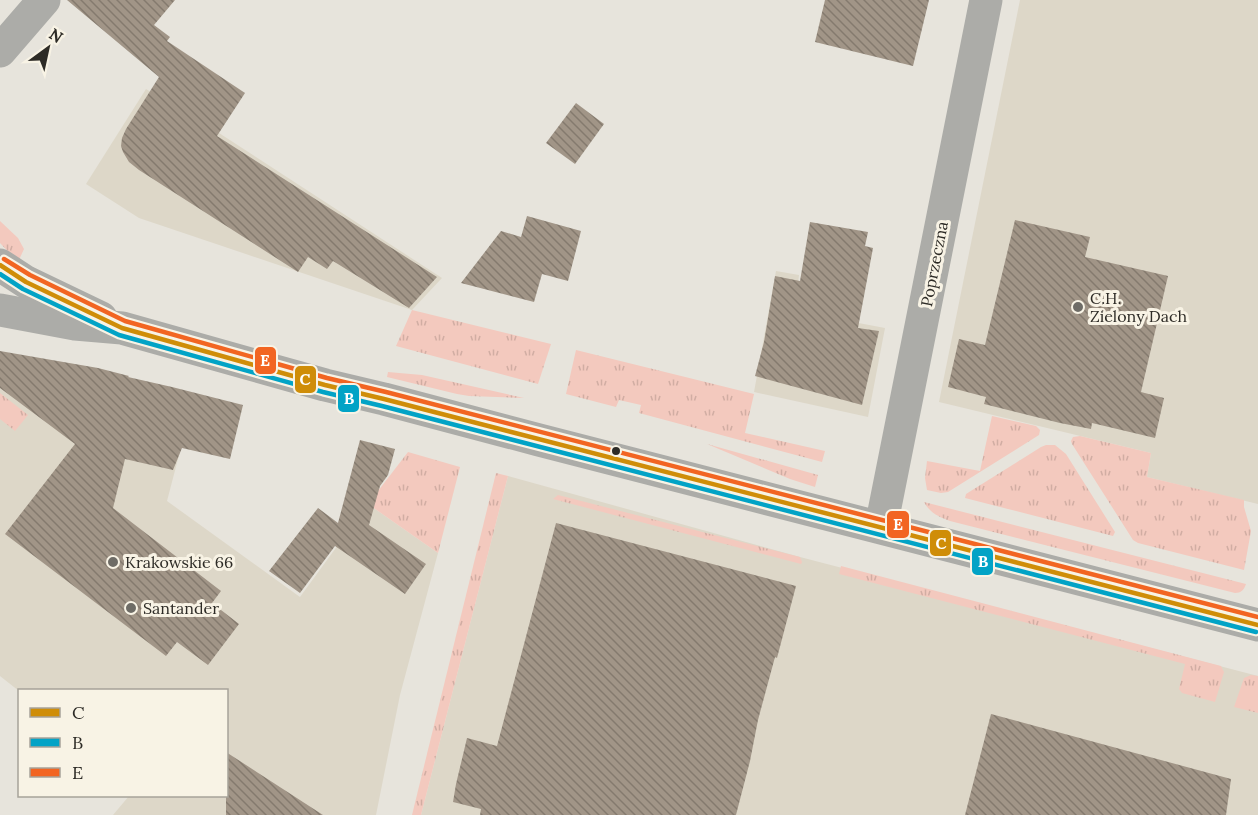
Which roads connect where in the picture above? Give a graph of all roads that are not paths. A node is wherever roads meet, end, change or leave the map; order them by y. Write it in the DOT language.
graph roads {
  1 [pos="44,0"];
  2 [pos="986,0"];
  3 [pos="2,53"];
  4 [pos="0,265"];
  5 [pos="0,310"];
  6 [pos="122,328"];
  7 [pos="881,527"];
  8 [pos="1258,625"];
  1 -- 3 [label="street"];
  2 -- 7 [label="street, Poprzeczna"];
  4 -- 6 [label="street"];
  5 -- 6 [label="street"];
  6 -- 7 [label="street"];
  7 -- 8 [label="street"];
}
